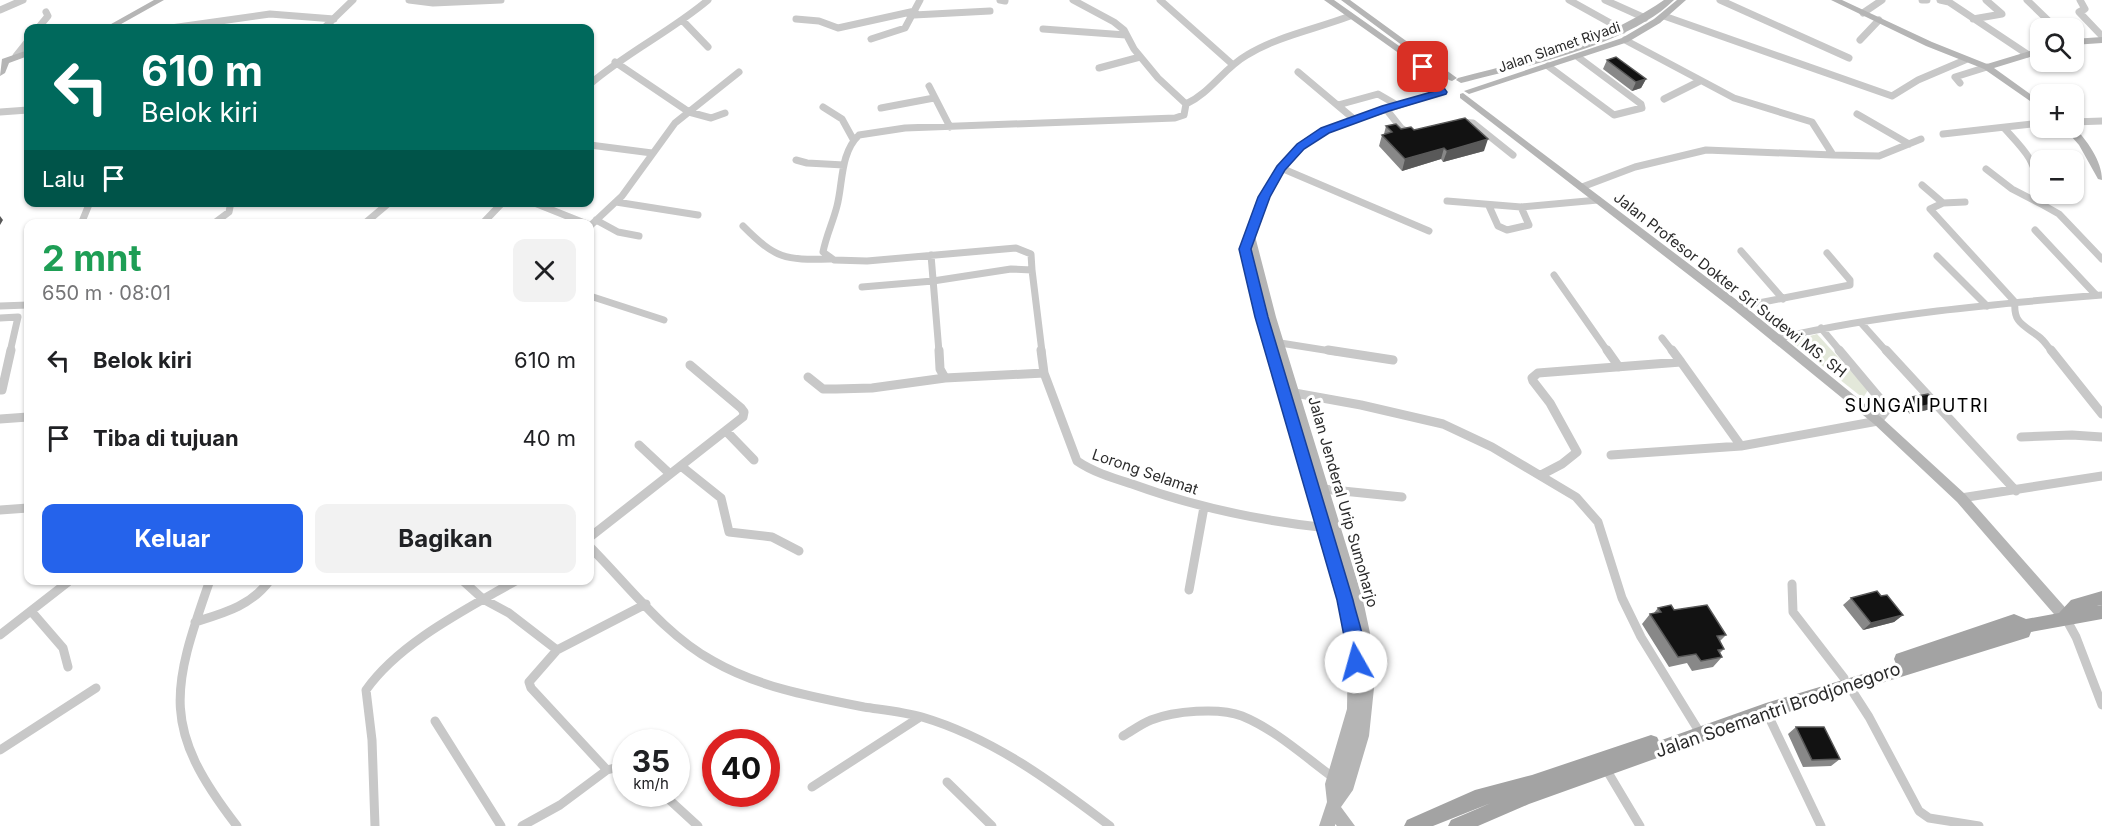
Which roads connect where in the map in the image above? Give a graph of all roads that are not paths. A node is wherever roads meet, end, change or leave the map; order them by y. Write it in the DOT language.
graph roads {
  1 [pos="23,0"];
  2 [pos="148,0"];
  3 [pos="160,0"];
  4 [pos="353,0"];
  5 [pos="409,0"];
  6 [pos="501,0"];
  7 [pos="708,0"];
  8 [pos="920,0"];
  9 [pos="1073,0"];
  10 [pos="1160,0"];
  11 [pos="1328,0"];
  12 [pos="1345,0"];
  13 [pos="1569,0"];
  14 [pos="1605,0"];
  15 [pos="1670,0"];
  16 [pos="1683,0"];
  17 [pos="1720,0"];
  18 [pos="1835,0"];
  19 [pos="1882,0"];
  20 [pos="1923,0"];
  21 [pos="1927,0"];
  22 [pos="1940,0"];
  23 [pos="1986,0"];
  24 [pos="2027,0"];
  25 [pos="2080,0"];
  26 [pos="0,10"];
  27 [pos="990,11"];
  28 [pos="46,12"];
  29 [pos="915,13"];
  30 [pos="1863,13"];
  31 [pos="1350,16"];
  32 [pos="1664,16"];
  33 [pos="1645,18"];
  34 [pos="2046,18"];
  35 [pos="334,19"];
  36 [pos="796,19"];
  37 [pos="1879,20"];
  38 [pos="1973,20"];
  39 [pos="683,21"];
  40 [pos="41,24"];
  41 [pos="104,24"];
  42 [pos="115,24"];
  43 [pos="199,24"];
  44 [pos="328,24"];
  45 [pos="1043,29"];
  46 [pos="1623,30"];
  47 [pos="1126,35"];
  48 [pos="2102,38"];
  49 [pos="871,39"];
  50 [pos="1625,40"];
  51 [pos="1860,40"];
  52 [pos="2084,40"];
  53 [pos="1599,45"];
  54 [pos="24,47"];
  55 [pos="708,47"];
  56 [pos="2030,53"];
  57 [pos="2027,54"];
  58 [pos="24,55"];
  59 [pos="1140,57"];
  60 [pos="1578,57"];
  61 [pos="17,58"];
  62 [pos="24,58"];
  63 [pos="1849,58"];
  64 [pos="1965,60"];
  65 [pos="615,62"];
  66 [pos="1232,64"];
  67 [pos="1548,66"];
  68 [pos="2,67"];
  69 [pos="1987,67"];
  70 [pos="1099,68"];
  71 [pos="739,72"];
  72 [pos="1298,72"];
  73 [pos="1441,79"];
  74 [pos="1457,79"];
  75 [pos="594,80"];
  76 [pos="1700,81"];
  77 [pos="1960,83"];
  78 [pos="929,86"];
  79 [pos="1455,94"];
  80 [pos="934,98"];
  81 [pos="2030,98"];
  82 [pos="1664,99"];
  83 [pos="1186,104"];
  84 [pos="1338,105"];
  85 [pos="1397,105"];
  86 [pos="823,107"];
  87 [pos="881,108"];
  88 [pos="1386,109"];
  89 [pos="24,110"];
  90 [pos="0,112"];
  91 [pos="689,112"];
  92 [pos="725,113"];
  93 [pos="1857,114"];
  94 [pos="1355,120"];
  95 [pos="2102,121"];
  96 [pos="2084,122"];
  97 [pos="2030,124"];
  98 [pos="1448,125"];
  99 [pos="950,127"];
  100 [pos="2004,128"];
  101 [pos="1942,134"];
  102 [pos="1416,135"];
  103 [pos="2080,138"];
  104 [pos="853,139"];
  105 [pos="1921,139"];
  106 [pos="1909,144"];
  107 [pos="594,146"];
  108 [pos="652,153"];
  109 [pos="1514,155"];
  110 [pos="1833,155"];
  111 [pos="2030,157"];
  112 [pos="796,160"];
  113 [pos="844,165"];
  114 [pos="1281,168"];
  115 [pos="1986,169"];
  116 [pos="2102,177"];
  117 [pos="1922,185"];
  118 [pos="1582,187"];
  119 [pos="1598,200"];
  120 [pos="1447,201"];
  121 [pos="616,202"];
  122 [pos="1965,202"];
  123 [pos="1942,203"];
  124 [pos="2043,205"];
  125 [pos="1489,206"];
  126 [pos="230,207"];
  127 [pos="384,207"];
  128 [pos="498,207"];
  129 [pos="545,207"];
  130 [pos="1521,207"];
  131 [pos="698,215"];
  132 [pos="220,219"];
  133 [pos="370,219"];
  134 [pos="487,219"];
  135 [pos="577,219"];
  136 [pos="594,221"];
  137 [pos="594,225"];
  138 [pos="743,226"];
  139 [pos="2035,230"];
  140 [pos="1429,231"];
  141 [pos="639,236"];
  142 [pos="1741,251"];
  143 [pos="1827,254"];
  144 [pos="931,255"];
  145 [pos="1937,256"];
  146 [pos="830,259"];
  147 [pos="2102,259"];
  148 [pos="1032,270"];
  149 [pos="1554,275"];
  150 [pos="933,281"];
  151 [pos="862,287"];
  152 [pos="2099,295"];
  153 [pos="594,297"];
  154 [pos="1783,299"];
  155 [pos="2015,302"];
  156 [pos="24,305"];
  157 [pos="0,306"];
  158 [pos="1987,306"];
  159 [pos="1738,307"];
  160 [pos="0,318"];
  161 [pos="664,320"];
  162 [pos="1863,324"];
  163 [pos="1821,328"];
  164 [pos="1662,338"];
  165 [pos="1775,339"];
  166 [pos="1274,342"];
  167 [pos="1393,360"];
  168 [pos="1681,362"];
  169 [pos="690,365"];
  170 [pos="1618,367"];
  171 [pos="1044,373"];
  172 [pos="808,377"];
  173 [pos="945,378"];
  174 [pos="0,390"];
  175 [pos="1288,392"];
  176 [pos="2102,414"];
  177 [pos="24,417"];
  178 [pos="0,419"];
  179 [pos="1878,421"];
  180 [pos="726,430"];
  181 [pos="2021,437"];
  182 [pos="2102,437"];
  183 [pos="639,445"];
  184 [pos="1741,446"];
  185 [pos="1611,455"];
  186 [pos="754,460"];
  187 [pos="681,466"];
  188 [pos="669,474"];
  189 [pos="1540,475"];
  190 [pos="2102,476"];
  191 [pos="1323,489"];
  192 [pos="2016,490"];
  193 [pos="1402,497"];
  194 [pos="1961,498"];
  195 [pos="1204,507"];
  196 [pos="24,508"];
  197 [pos="0,510"];
  198 [pos="1330,528"];
  199 [pos="594,534"];
  200 [pos="594,551"];
  201 [pos="799,551"];
  202 [pos="1792,584"];
  203 [pos="64,585"];
  204 [pos="208,585"];
  205 [pos="266,585"];
  206 [pos="468,585"];
  207 [pos="508,585"];
  208 [pos="1189,590"];
  209 [pos="2102,598"];
  210 [pos="483,599"];
  211 [pos="646,604"];
  212 [pos="31,611"];
  213 [pos="2071,611"];
  214 [pos="2102,612"];
  215 [pos="195,622"];
  216 [pos="0,635"];
  217 [pos="557,650"];
  218 [pos="68,667"];
  219 [pos="1846,682"];
  220 [pos="96,688"];
  221 [pos="2102,705"];
  222 [pos="1766,711"];
  223 [pos="920,717"];
  224 [pos="435,721"];
  225 [pos="1693,732"];
  226 [pos="1123,736"];
  227 [pos="0,750"];
  228 [pos="612,769"];
  229 [pos="1606,769"];
  230 [pos="607,770"];
  231 [pos="1334,778"];
  232 [pos="947,782"];
  233 [pos="812,787"];
  234 [pos="1334,806"];
  235 [pos="677,807"];
  236 [pos="237,826"];
  237 [pos="375,826"];
  238 [pos="501,826"];
  239 [pos="522,826"];
  240 [pos="698,826"];
  241 [pos="993,826"];
  242 [pos="1110,826"];
  243 [pos="1327,826"];
  244 [pos="1347,826"];
  245 [pos="1413,826"];
  246 [pos="1457,826"];
  247 [pos="1640,826"];
  248 [pos="1821,826"];
  249 [pos="1979,826"];
  1 -- 26 [label="street"];
  2 -- 41 [label="street"];
  3 -- 42 [label="street"];
  4 -- 35 [label="street"];
  5 -- 6 [label="street"];
  7 -- 39 [label="street"];
  8 -- 29 [label="street"];
  9 -- 47 [label="street"];
  10 -- 66 [label="street"];
  11 -- 31 [label="street"];
  12 -- 74 [label="street, Jalan Profesor Dokter Sri Sudewi MS. SH"];
  13 -- 46 [label="street"];
  14 -- 33 [label="street"];
  15 -- 33 [label="street, Jalan Slamet Riyadi"];
  16 -- 32 [label="street, Jalan Slamet Riyadi"];
  17 -- 63 [label="street"];
  18 -- 30 [label="street"];
  19 -- 30 [label="street"];
  20 -- 21 [label="street"];
  22 -- 38 [label="street"];
  23 -- 38 [label="street"];
  24 -- 34 [label="street"];
  25 -- 48 [label="street"];
  27 -- 29 [label="street"];
  28 -- 40 [label="street"];
  29 -- 36 [label="street"];
  29 -- 49 [label="street"];
  30 -- 37 [label="street"];
  31 -- 66 [label="street"];
  31 -- 73 [label="street"];
  32 -- 50 [label="street, Jalan Slamet Riyadi"];
  32 -- 64 [label="street"];
  33 -- 46 [label="street, Jalan Slamet Riyadi"];
  35 -- 43 [label="street"];
  35 -- 44 [label="street"];
  37 -- 51 [label="street"];
  37 -- 64 [label="street"];
  38 -- 57 [label="street"];
  39 -- 55 [label="street"];
  39 -- 65 [label="street"];
  45 -- 47 [label="street"];
  46 -- 53 [label="street, Jalan Slamet Riyadi"];
  47 -- 59 [label="street"];
  48 -- 52 [label="street"];
  50 -- 53 [label="street, Jalan Slamet Riyadi"];
  50 -- 76 [label="street"];
  53 -- 60 [label="street, Jalan Slamet Riyadi"];
  53 -- 74 [label="street, Jalan Slamet Riyadi"];
  54 -- 61 [label="street"];
  56 -- 57 [label="street"];
  57 -- 69 [label="street"];
  58 -- 61 [label="street"];
  59 -- 70 [label="street"];
  59 -- 83 [label="street"];
  60 -- 67 [label="street, Jalan Slamet Riyadi"];
  60 -- 67 [label="street"];
  61 -- 62 [label="street"];
  61 -- 68 [label="street"];
  64 -- 69 [label="street"];
  65 -- 75 [label="street"];
  65 -- 91 [label="street"];
  66 -- 83 [label="street"];
  67 -- 79 [label="street, Jalan Slamet Riyadi"];
  69 -- 77 [label="street"];
  69 -- 81 [label="street"];
  71 -- 91 [label="street"];
  72 -- 84 [label="street"];
  73 -- 74 [label="street, Jalan Slamet Riyadi"];
  73 -- 79 [label="street"];
  74 -- 79 [label="street, Jalan Profesor Dokter Sri Sudewi MS. SH"];
  76 -- 82 [label="street"];
  76 -- 110 [label="street"];
  78 -- 80 [label="street"];
  79 -- 85 [label="street, Jalan Jenderal Urip Sumoharjo"];
  79 -- 118 [label="street, Jalan Profesor Dokter Sri Sudewi MS. SH"];
  80 -- 87 [label="street"];
  80 -- 99 [label="street"];
  83 -- 99 [label="street"];
  84 -- 85 [label="street"];
  84 -- 94 [label="street"];
  85 -- 88 [label="street, Jalan Jenderal Urip Sumoharjo"];
  86 -- 104 [label="street"];
  88 -- 94 [label="street, Jalan Jenderal Urip Sumoharjo"];
  88 -- 102 [label="street"];
  89 -- 90 [label="street"];
  91 -- 92 [label="street"];
  91 -- 108 [label="street"];
  93 -- 106 [label="street"];
  94 -- 114 [label="street, Jalan Jenderal Urip Sumoharjo"];
  95 -- 96 [label="street"];
  97 -- 100 [label="street"];
  98 -- 109 [label="street"];
  99 -- 104 [label="street"];
  100 -- 101 [label="street"];
  100 -- 111 [label="street"];
  103 -- 116 [label="street"];
  104 -- 113 [label="street"];
  105 -- 106 [label="street"];
  106 -- 110 [label="street"];
  107 -- 108 [label="street"];
  108 -- 121 [label="street"];
  110 -- 118 [label="street"];
  112 -- 113 [label="street"];
  113 -- 146 [label="street"];
  114 -- 140 [label="street"];
  114 -- 166 [label="street, Jalan Jenderal Urip Sumoharjo"];
  115 -- 124 [label="street"];
  117 -- 123 [label="street"];
  118 -- 119 [label="street, Jalan Profesor Dokter Sri Sudewi MS. SH"];
  119 -- 130 [label="street"];
  119 -- 159 [label="street, Jalan Profesor Dokter Sri Sudewi MS. SH"];
  120 -- 125 [label="street"];
  121 -- 131 [label="street"];
  121 -- 136 [label="street"];
  122 -- 123 [label="street"];
  123 -- 155 [label="street"];
  124 -- 147 [label="street"];
  125 -- 130 [label="street"];
  125 -- 130 [label="street"];
  126 -- 132 [label="street"];
  127 -- 133 [label="street"];
  128 -- 134 [label="street"];
  129 -- 135 [label="street"];
  137 -- 141 [label="street"];
  138 -- 146 [label="street"];
  139 -- 152 [label="street"];
  142 -- 154 [label="street"];
  143 -- 154 [label="street"];
  144 -- 146 [label="street"];
  144 -- 148 [label="street"];
  144 -- 150 [label="street"];
  145 -- 158 [label="street"];
  148 -- 150 [label="street"];
  148 -- 171 [label="street, Lorong Selamat"];
  149 -- 170 [label="street"];
  150 -- 151 [label="street"];
  150 -- 173 [label="street"];
  152 -- 155 [label="street"];
  153 -- 161 [label="street"];
  154 -- 159 [label="street"];
  155 -- 158 [label="street"];
  155 -- 176 [label="street"];
  156 -- 157 [label="street"];
  158 -- 162 [label="street"];
  159 -- 165 [label="street, Jalan Profesor Dokter Sri Sudewi MS. SH"];
  160 -- 174 [label="street"];
  162 -- 163 [label="street"];
  162 -- 192 [label="street"];
  163 -- 165 [label="street"];
  163 -- 179 [label="street"];
  164 -- 168 [label="street"];
  165 -- 179 [label="street, Jalan Profesor Dokter Sri Sudewi MS. SH"];
  166 -- 167 [label="street"];
  166 -- 175 [label="street, Jalan Jenderal Urip Sumoharjo"];
  168 -- 170 [label="street"];
  168 -- 184 [label="street"];
  169 -- 180 [label="street"];
  170 -- 189 [label="street"];
  171 -- 173 [label="street"];
  171 -- 195 [label="street, Lorong Selamat"];
  172 -- 173 [label="street"];
  175 -- 189 [label="street"];
  175 -- 191 [label="street, Jalan Jenderal Urip Sumoharjo"];
  175 -- 198 [label="street, Jalan Jenderal Urip Sumoharjo"];
  177 -- 178 [label="street"];
  179 -- 184 [label="street"];
  179 -- 194 [label="street, Jalan Profesor Dokter Sri Sudewi MS. SH"];
  180 -- 186 [label="street"];
  180 -- 187 [label="street"];
  181 -- 182 [label="street"];
  183 -- 188 [label="street"];
  184 -- 185 [label="street"];
  187 -- 188 [label="street"];
  187 -- 201 [label="street"];
  188 -- 199 [label="street"];
  189 -- 225 [label="street"];
  190 -- 192 [label="street"];
  191 -- 193 [label="street"];
  191 -- 198 [label="street, Jalan Jenderal Urip Sumoharjo"];
  192 -- 194 [label="street"];
  194 -- 213 [label="street, Jalan Profesor Dokter Sri Sudewi MS. SH"];
  195 -- 198 [label="street, Lorong Selamat"];
  195 -- 208 [label="street"];
  196 -- 197 [label="street"];
  198 -- 231 [label="street, Jalan Jenderal Urip Sumoharjo"];
  198 -- 234 [label="street, Jalan Jenderal Urip Sumoharjo"];
  200 -- 211 [label="street"];
  202 -- 219 [label="street"];
  203 -- 212 [label="street"];
  204 -- 215 [label="street"];
  205 -- 215 [label="street"];
  206 -- 210 [label="street"];
  207 -- 210 [label="street"];
  209 -- 213 [label="main road, Jalan Soemantri Brodjonegoro"];
  210 -- 217 [label="street"];
  210 -- 237 [label="street"];
  211 -- 217 [label="street"];
  211 -- 223 [label="street"];
  212 -- 216 [label="street"];
  212 -- 218 [label="street"];
  213 -- 214 [label="main road, Jalan Soemantri Brodjonegoro"];
  213 -- 219 [label="main road, Jalan Soemantri Brodjonegoro"];
  213 -- 221 [label="street"];
  215 -- 236 [label="street"];
  217 -- 230 [label="street"];
  219 -- 222 [label="main road, Jalan Soemantri Brodjonegoro"];
  219 -- 225 [label="main road, Jalan Soemantri Brodjonegoro"];
  219 -- 249 [label="street"];
  220 -- 227 [label="street"];
  222 -- 225 [label="main road, Jalan Soemantri Brodjonegoro"];
  222 -- 248 [label="street"];
  223 -- 233 [label="street"];
  223 -- 242 [label="street"];
  224 -- 238 [label="street"];
  225 -- 229 [label="main road, Jalan Soemantri Brodjonegoro"];
  225 -- 245 [label="main road, Jalan Soemantri Brodjonegoro"];
  226 -- 231 [label="street"];
  228 -- 230 [label="street"];
  229 -- 246 [label="main road, Jalan Soemantri Brodjonegoro"];
  229 -- 247 [label="street"];
  230 -- 239 [label="street"];
  231 -- 234 [label="street, Jalan Jenderal Urip Sumoharjo"];
  232 -- 241 [label="street"];
  234 -- 243 [label="street"];
  234 -- 244 [label="street"];
  235 -- 240 [label="street"];
}
